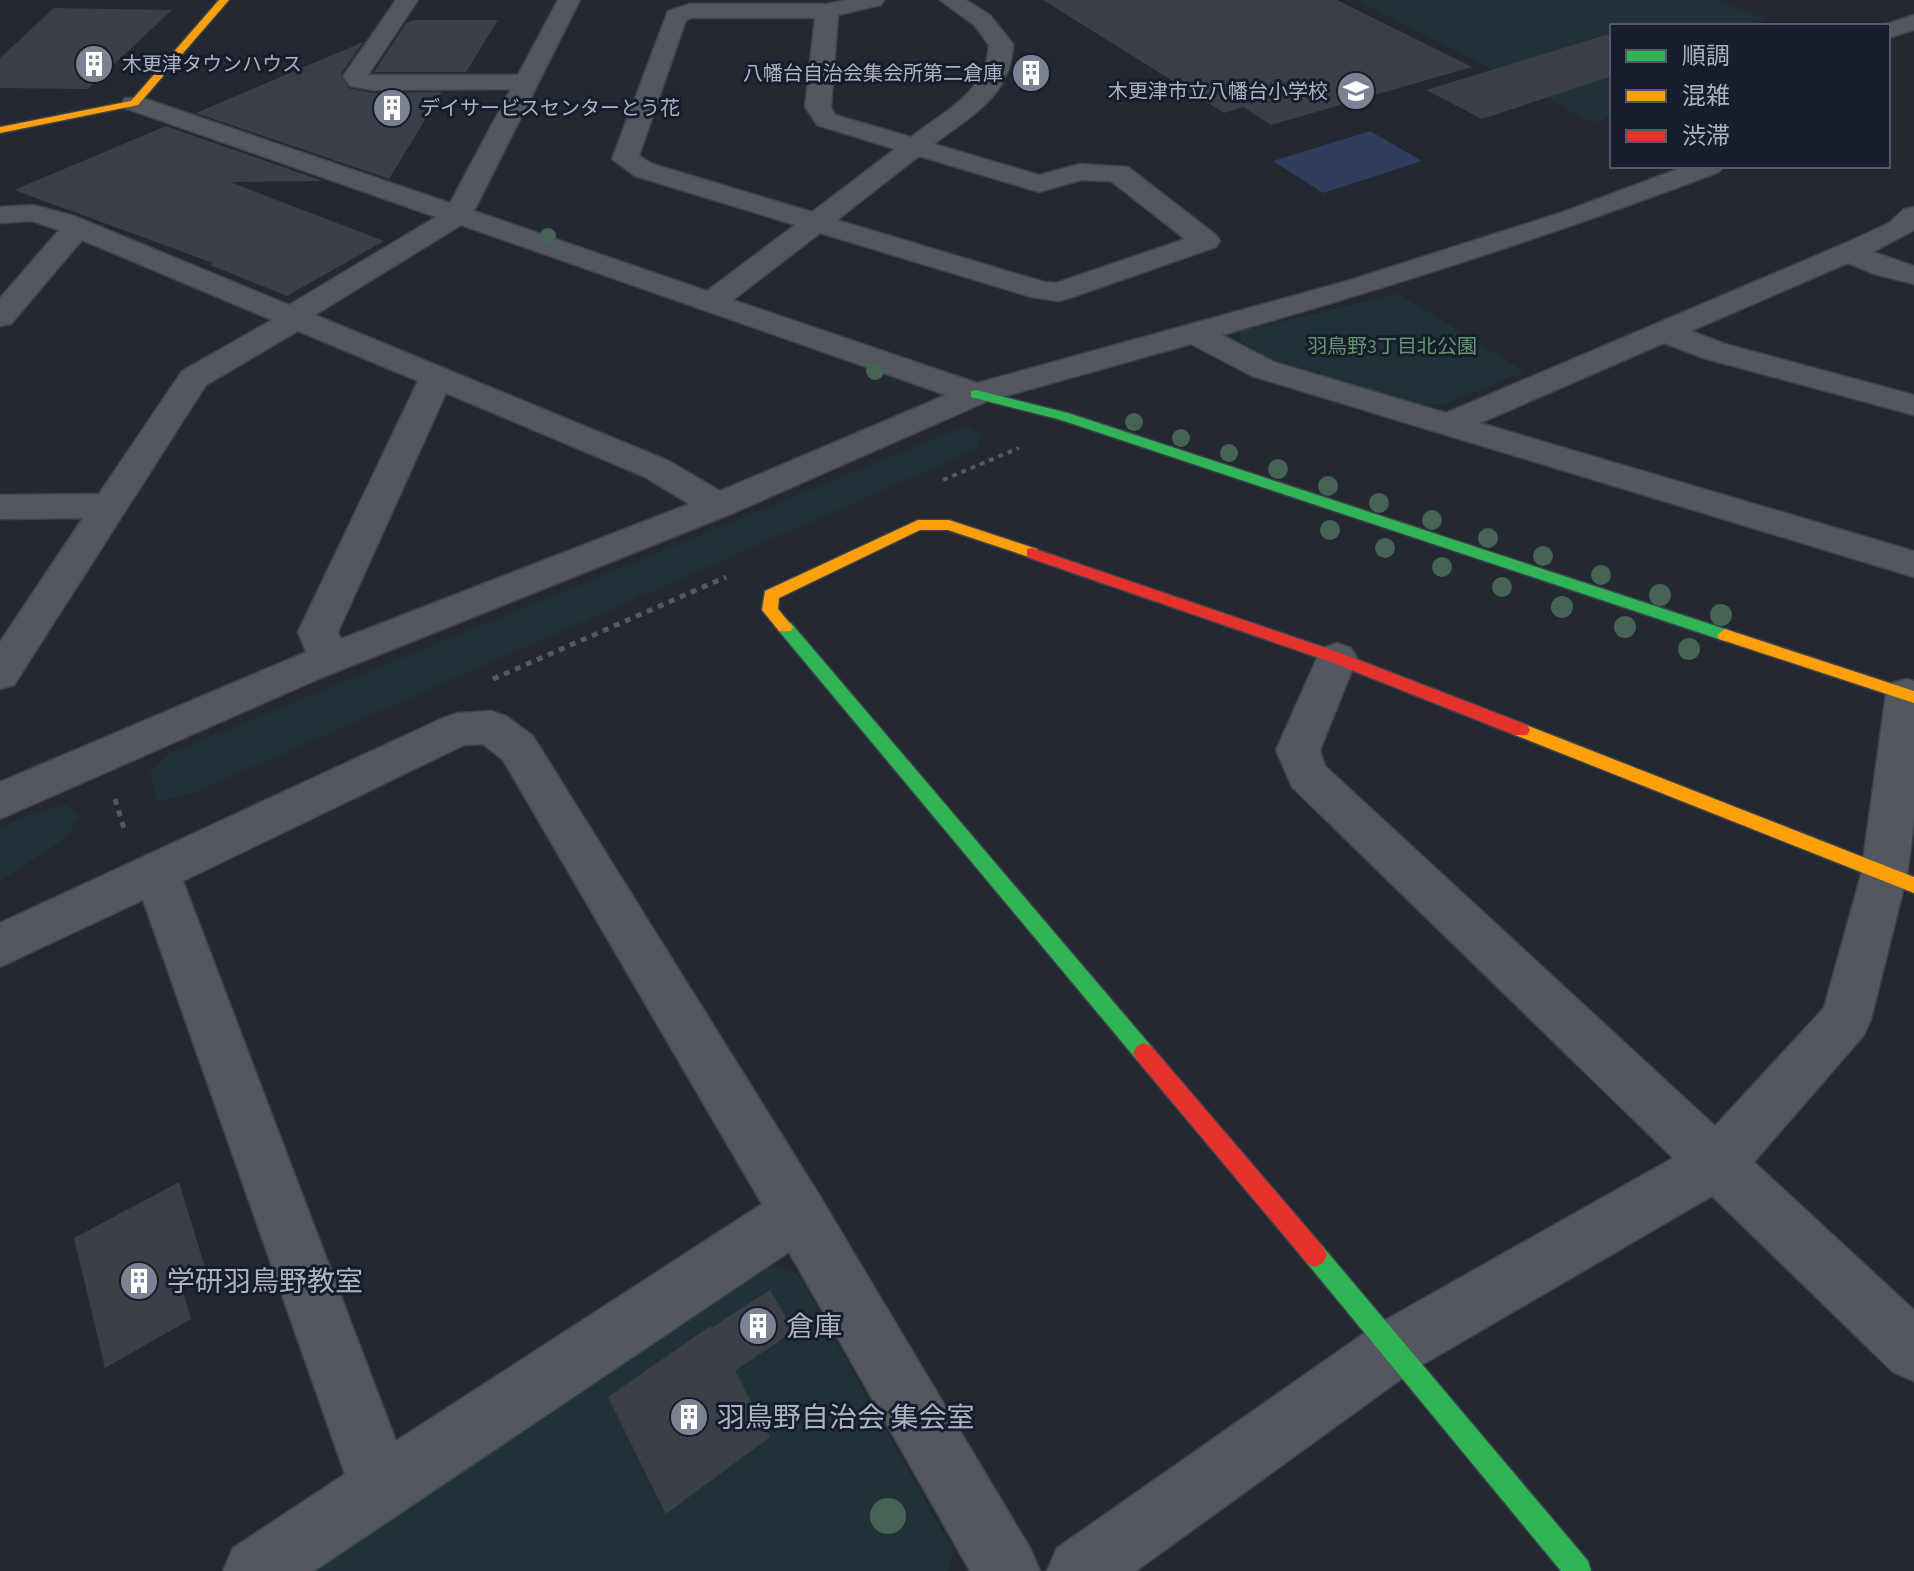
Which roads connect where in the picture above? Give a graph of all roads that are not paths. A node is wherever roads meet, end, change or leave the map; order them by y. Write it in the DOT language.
graph roads {
  1 [pos="224,0"];
  2 [pos="407,0"];
  3 [pos="569,0"];
  4 [pos="873,0"];
  5 [pos="951,0"];
  6 [pos="827,11"];
  7 [pos="1914,22"];
  8 [pos="1890,30"];
  9 [pos="527,82"];
  10 [pos="134,103"];
  11 [pos="0,130"];
  12 [pos="913,148"];
  13 [pos="1705,168"];
  14 [pos="0,215"];
  15 [pos="458,215"];
  16 [pos="1914,215"];
  17 [pos="814,224"];
  18 [pos="77,227"];
  19 [pos="1848,252"];
  20 [pos="1914,275"];
  21 [pos="713,301"];
  22 [pos="0,317"];
  23 [pos="291,319"];
  24 [pos="1662,331"];
  25 [pos="1195,333"];
  26 [pos="436,378"];
  27 [pos="976,394"];
  28 [pos="1914,405"];
  29 [pos="1449,424"];
  30 [pos="110,506"];
  31 [pos="718,506"];
  32 [pos="0,507"];
  33 [pos="1914,564"];
  34 [pos="1337,658"];
  35 [pos="329,659"];
  36 [pos="0,674"];
  37 [pos="1910,696"];
  38 [pos="0,801"];
  39 [pos="148,874"];
  40 [pos="1899,880"];
  41 [pos="0,946"];
  42 [pos="1716,1164"];
  43 [pos="798,1213"];
  44 [pos="1394,1348"];
  45 [pos="1914,1351"];
  46 [pos="382,1488"];
  47 [pos="256,1571"];
  48 [pos="1007,1571"];
  49 [pos="1080,1571"];
  50 [pos="1578,1571"];
  1 -- 10 [label="street"];
  2 -- 9 [label="street"];
  3 -- 9 [label="street"];
  4 -- 6 [label="street"];
  5 -- 12 [label="street"];
  6 -- 12 [label="street"];
  6 -- 17 [label="street"];
  7 -- 8 [label="street"];
  9 -- 15 [label="street"];
  10 -- 11 [label="street"];
  10 -- 15 [label="street"];
  12 -- 17 [label="street"];
  12 -- 17 [label="street"];
  13 -- 25 [label="street"];
  14 -- 18 [label="street"];
  15 -- 21 [label="street"];
  15 -- 23 [label="street"];
  16 -- 19 [label="street"];
  17 -- 21 [label="street"];
  18 -- 22 [label="street"];
  18 -- 23 [label="street"];
  19 -- 20 [label="street"];
  19 -- 24 [label="street"];
  21 -- 27 [label="street"];
  23 -- 26 [label="street"];
  23 -- 30 [label="street"];
  24 -- 28 [label="street"];
  24 -- 29 [label="street"];
  25 -- 27 [label="street"];
  25 -- 29 [label="street"];
  26 -- 31 [label="street"];
  26 -- 35 [label="street"];
  27 -- 31 [label="street"];
  27 -- 37 [label="street"];
  29 -- 33 [label="street"];
  30 -- 32 [label="street"];
  30 -- 36 [label="street"];
  31 -- 35 [label="street"];
  34 -- 40 [label="street"];
  34 -- 42 [label="street"];
  34 -- 44 [label="street"];
  35 -- 38 [label="street"];
  37 -- 40 [label="street"];
  39 -- 41 [label="street"];
  39 -- 43 [label="street"];
  39 -- 46 [label="street"];
  40 -- 42 [label="street"];
  42 -- 44 [label="street"];
  42 -- 45 [label="street"];
  43 -- 46 [label="street"];
  43 -- 48 [label="street"];
  44 -- 49 [label="street"];
  44 -- 50 [label="street"];
  46 -- 47 [label="street"];
}
